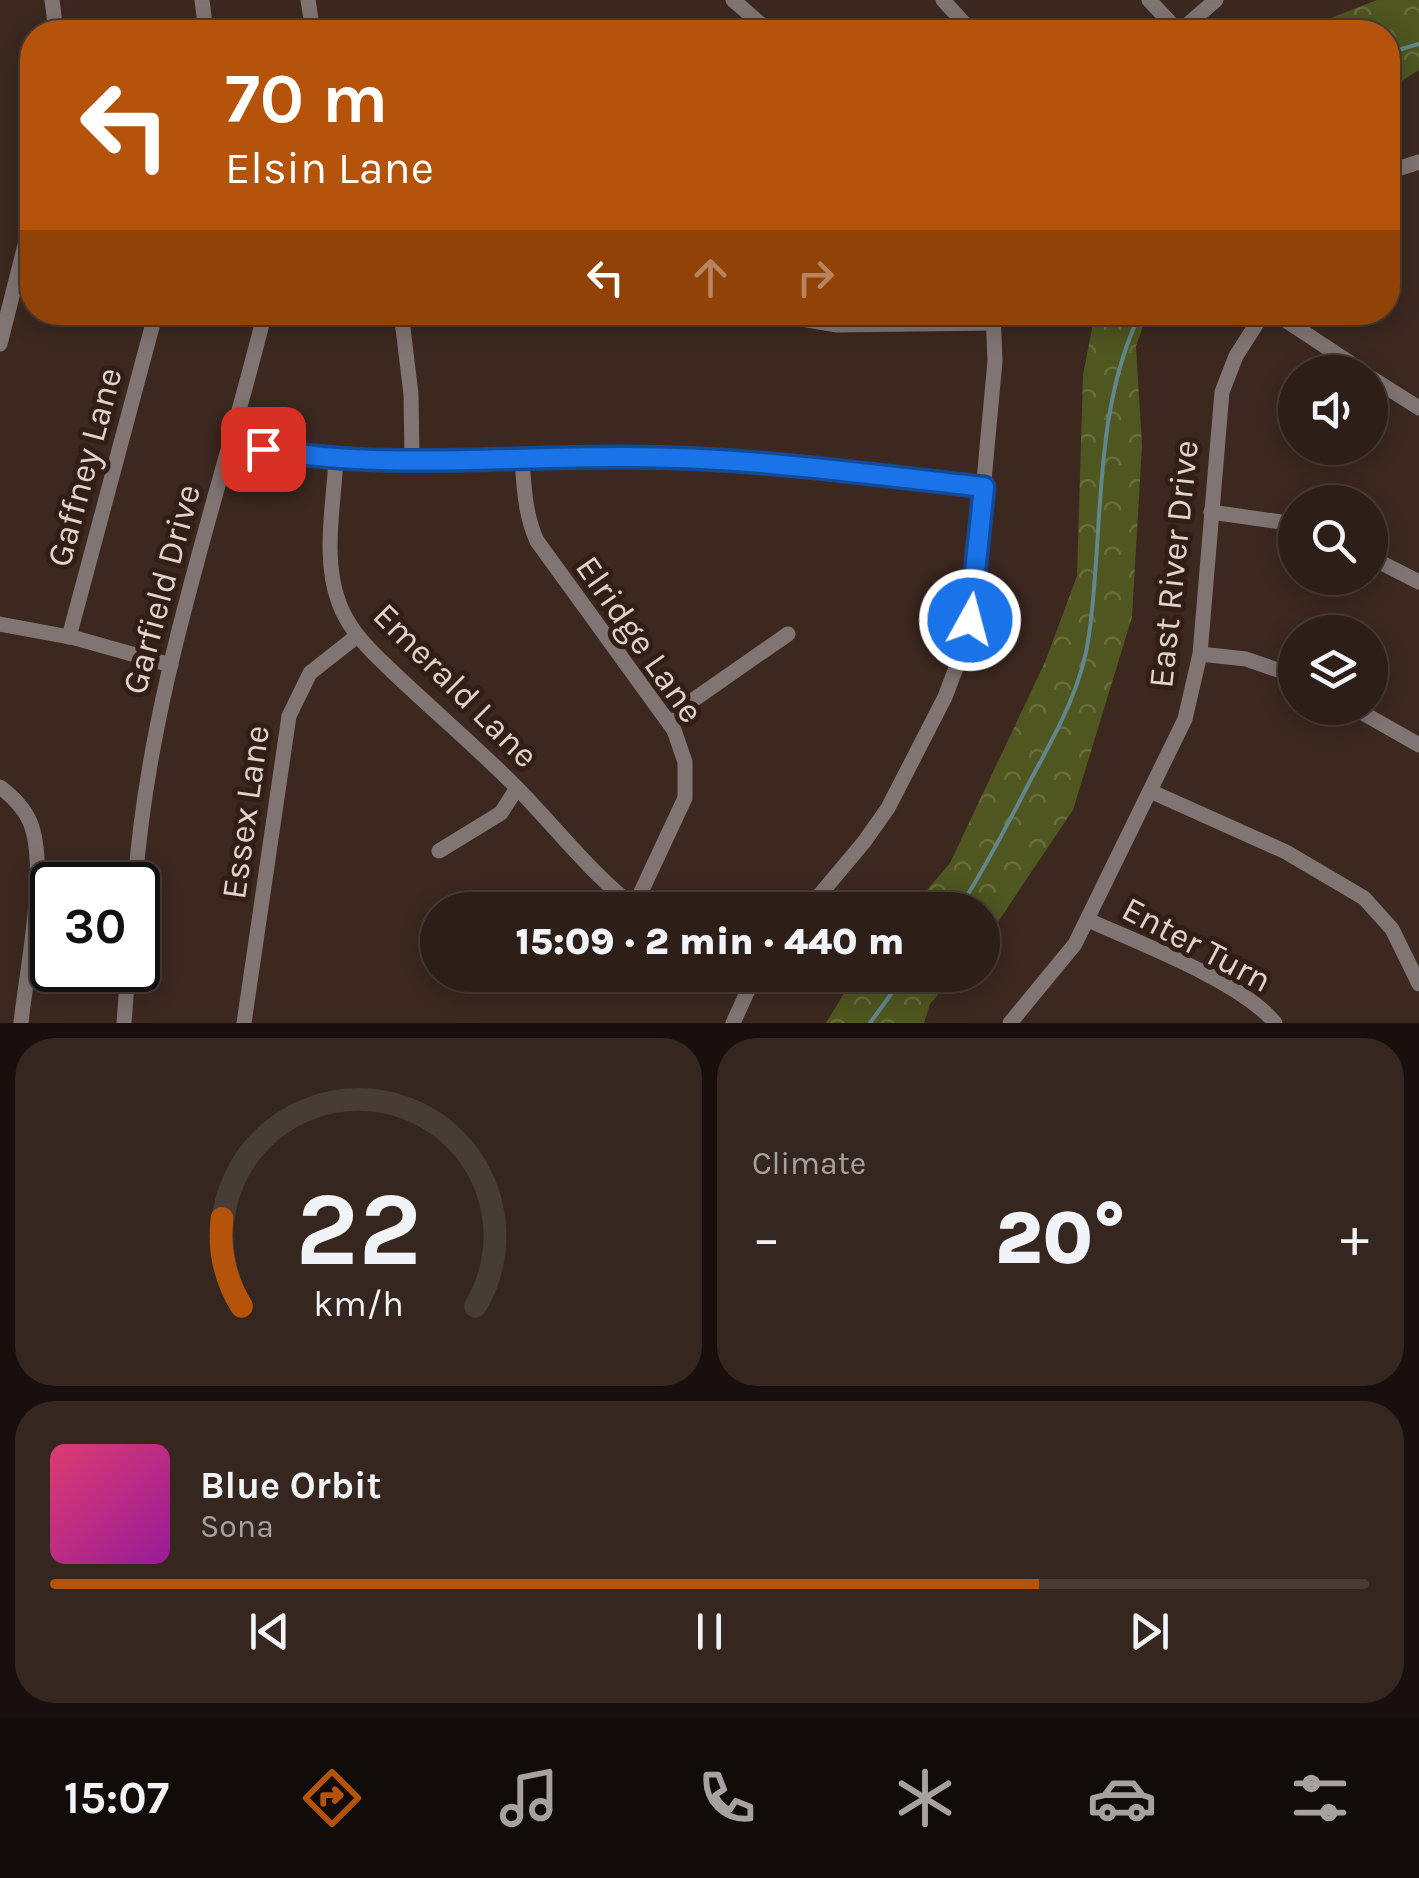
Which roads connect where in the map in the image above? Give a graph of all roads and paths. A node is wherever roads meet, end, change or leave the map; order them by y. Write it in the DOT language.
graph roads {
  1 [pos="732,0"];
  2 [pos="944,0"];
  3 [pos="1149,0"];
  4 [pos="1216,0"];
  5 [pos="756,20"];
  6 [pos="962,20"];
  7 [pos="1168,20"];
  8 [pos="1193,20"];
  9 [pos="20,265"];
  10 [pos="153,325"];
  11 [pos="262,325"];
  12 [pos="402,325"];
  13 [pos="994,325"];
  14 [pos="1256,325"];
  15 [pos="1293,325"];
  16 [pos="0,344"];
  17 [pos="1338,355"];
  18 [pos="1388,388"];
  19 [pos="1419,408"];
  20 [pos="231,444"];
  21 [pos="336,458"];
  22 [pos="522,458"];
  23 [pos="412,459"];
  24 [pos="984,487"];
  25 [pos="1211,512"];
  26 [pos="1278,522"];
  27 [pos="1388,566"];
  28 [pos="1419,582"];
  29 [pos="0,624"];
  30 [pos="788,634"];
  31 [pos="358,636"];
  32 [pos="69,637"];
  33 [pos="1200,654"];
  34 [pos="171,665"];
  35 [pos="1278,670"];
  36 [pos="666,720"];
  37 [pos="1385,725"];
  38 [pos="1419,744"];
  39 [pos="0,787"];
  40 [pos="517,788"];
  41 [pos="1150,791"];
  42 [pos="439,851"];
  43 [pos="137,862"];
  44 [pos="615,892"];
  45 [pos="643,892"];
  46 [pos="822,892"];
  47 [pos="1088,920"];
  48 [pos="1419,984"];
  49 [pos="126,992"];
  50 [pos="748,992"];
  51 [pos="21,1023"];
  52 [pos="124,1023"];
  53 [pos="244,1023"];
  54 [pos="733,1023"];
  55 [pos="1010,1023"];
  56 [pos="1275,1023"];
  1 -- 5 [label="street"];
  2 -- 6 [label="street"];
  3 -- 7 [label="street"];
  4 -- 8 [label="street"];
  9 -- 16 [label="street"];
  10 -- 32 [label="street, Gaffney Lane"];
  11 -- 20 [label="street, Garfield Drive"];
  12 -- 23 [label="street"];
  13 -- 24 [label="street"];
  14 -- 25 [label="street, East River Drive"];
  15 -- 17 [label="street"];
  18 -- 19 [label="street"];
  20 -- 21 [label="street"];
  20 -- 34 [label="street, Garfield Drive"];
  21 -- 23 [label="street"];
  21 -- 31 [label="street, Emerald Lane"];
  22 -- 23 [label="street"];
  22 -- 24 [label="street"];
  22 -- 36 [label="street, Elridge Lane"];
  24 -- 46 [label="street"];
  25 -- 26 [label="street"];
  25 -- 33 [label="street, East River Drive"];
  27 -- 28 [label="street"];
  29 -- 32 [label="street"];
  30 -- 36 [label="street"];
  31 -- 40 [label="street, Emerald Lane"];
  31 -- 53 [label="street, Essex Lane"];
  32 -- 34 [label="street"];
  33 -- 35 [label="street"];
  33 -- 41 [label="street, East River Drive"];
  34 -- 43 [label="street, Garfield Drive"];
  36 -- 45 [label="street, Elridge Lane"];
  37 -- 38 [label="street"];
  39 -- 51 [label="street"];
  40 -- 42 [label="street"];
  40 -- 44 [label="street, Emerald Lane"];
  41 -- 47 [label="street, East River Drive"];
  41 -- 48 [label="street"];
  47 -- 55 [label="street, East River Drive"];
  47 -- 56 [label="street, Enter Turn"];
  49 -- 52 [label="street"];
  50 -- 54 [label="street"];
}
